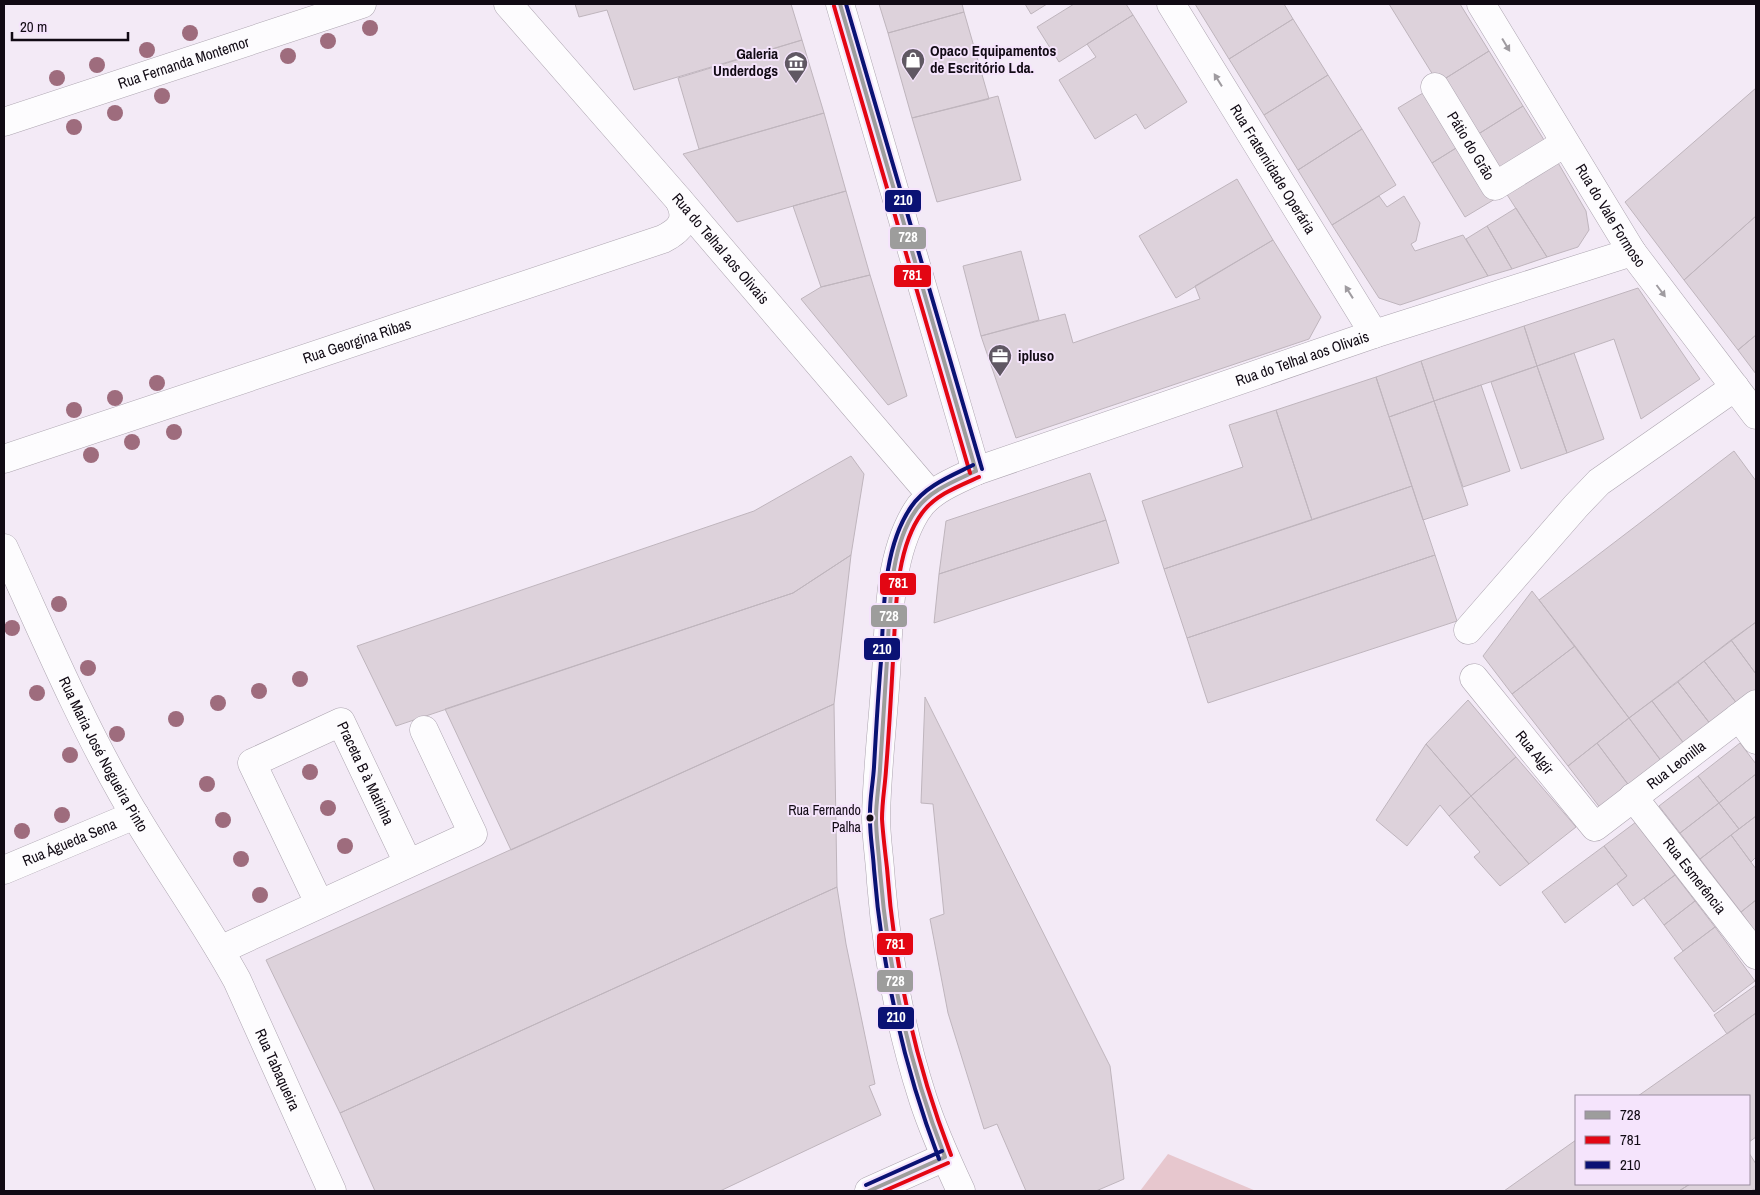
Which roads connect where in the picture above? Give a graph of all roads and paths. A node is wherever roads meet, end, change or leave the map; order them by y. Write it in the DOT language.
graph roads {
  1 [pos="362,4"];
  2 [pos="508,4"];
  3 [pos="840,4"];
  4 [pos="1171,4"];
  5 [pos="1481,4"];
  6 [pos="1435,87"];
  7 [pos="4,122"];
  8 [pos="1565,142"];
  9 [pos="679,200"];
  10 [pos="1632,252"];
  11 [pos="1374,334"];
  12 [pos="1735,387"];
  13 [pos="1756,415"];
  14 [pos="4,459"];
  15 [pos="976,471"];
  16 [pos="931,495"];
  17 [pos="4,548"];
  18 [pos="1468,630"];
  19 [pos="1474,678"];
  20 [pos="1748,710"];
  21 [pos="424,730"];
  22 [pos="1756,740"];
  23 [pos="1633,797"];
  24 [pos="135,815"];
  25 [pos="1595,827"];
  26 [pos="408,863"];
  27 [pos="4,870"];
  28 [pos="319,903"];
  29 [pos="220,950"];
  30 [pos="1756,955"];
  31 [pos="945,1157"];
  32 [pos="332,1191"];
  33 [pos="869,1191"];
  34 [pos="962,1191"];
  1 -- 7 [label="street, Rua Fernanda Montemor"];
  2 -- 9 [label="street, Rua do Telhal aos Olivais"];
  3 -- 15 [label="street"];
  11 -- 4 [label="street, Rua Fraternidade Operária, one-way"];
  5 -- 8 [label="street, Rua do Vale Formoso, one-way"];
  6 -- 8 [label="street, Pátio do Grão"];
  8 -- 10 [label="street, Rua do Vale Formoso"];
  9 -- 14 [label="street, Rua Georgina Ribas"];
  9 -- 16 [label="street, Rua do Telhal aos Olivais"];
  10 -- 11 [label="street, Rua do Telhal aos Olivais"];
  10 -- 12 [label="street, Rua do Vale Formoso, one-way"];
  11 -- 15 [label="street, Rua do Telhal aos Olivais"];
  12 -- 13 [label="street, Rua do Vale Formoso"];
  12 -- 18 [label="street"];
  15 -- 16 [label="street, Rua do Telhal aos Olivais"];
  16 -- 31 [label="street, Rua do Telhal aos Olivais"];
  17 -- 24 [label="street, Rua Maria José Nogueira Pinto"];
  19 -- 25 [label="street, Rua Algir"];
  20 -- 22 [label="street"];
  20 -- 23 [label="street, Rua Leonilla"];
  21 -- 26 [label="street"];
  23 -- 25 [label="street, Rua Leonilla"];
  23 -- 30 [label="street, Rua Esmerência"];
  24 -- 27 [label="street, Rua Águeda Sena"];
  24 -- 29 [label="street, Rua Maria José Nogueira Pinto"];
  26 -- 28 [label="street"];
  26 -- 28 [label="street, Praceta B à Matinha"];
  28 -- 29 [label="street"];
  29 -- 32 [label="street, Rua Tabaqueira"];
  31 -- 33 [label="street"];
  31 -- 34 [label="street, Rua do Telhal aos Olivais"];
}
